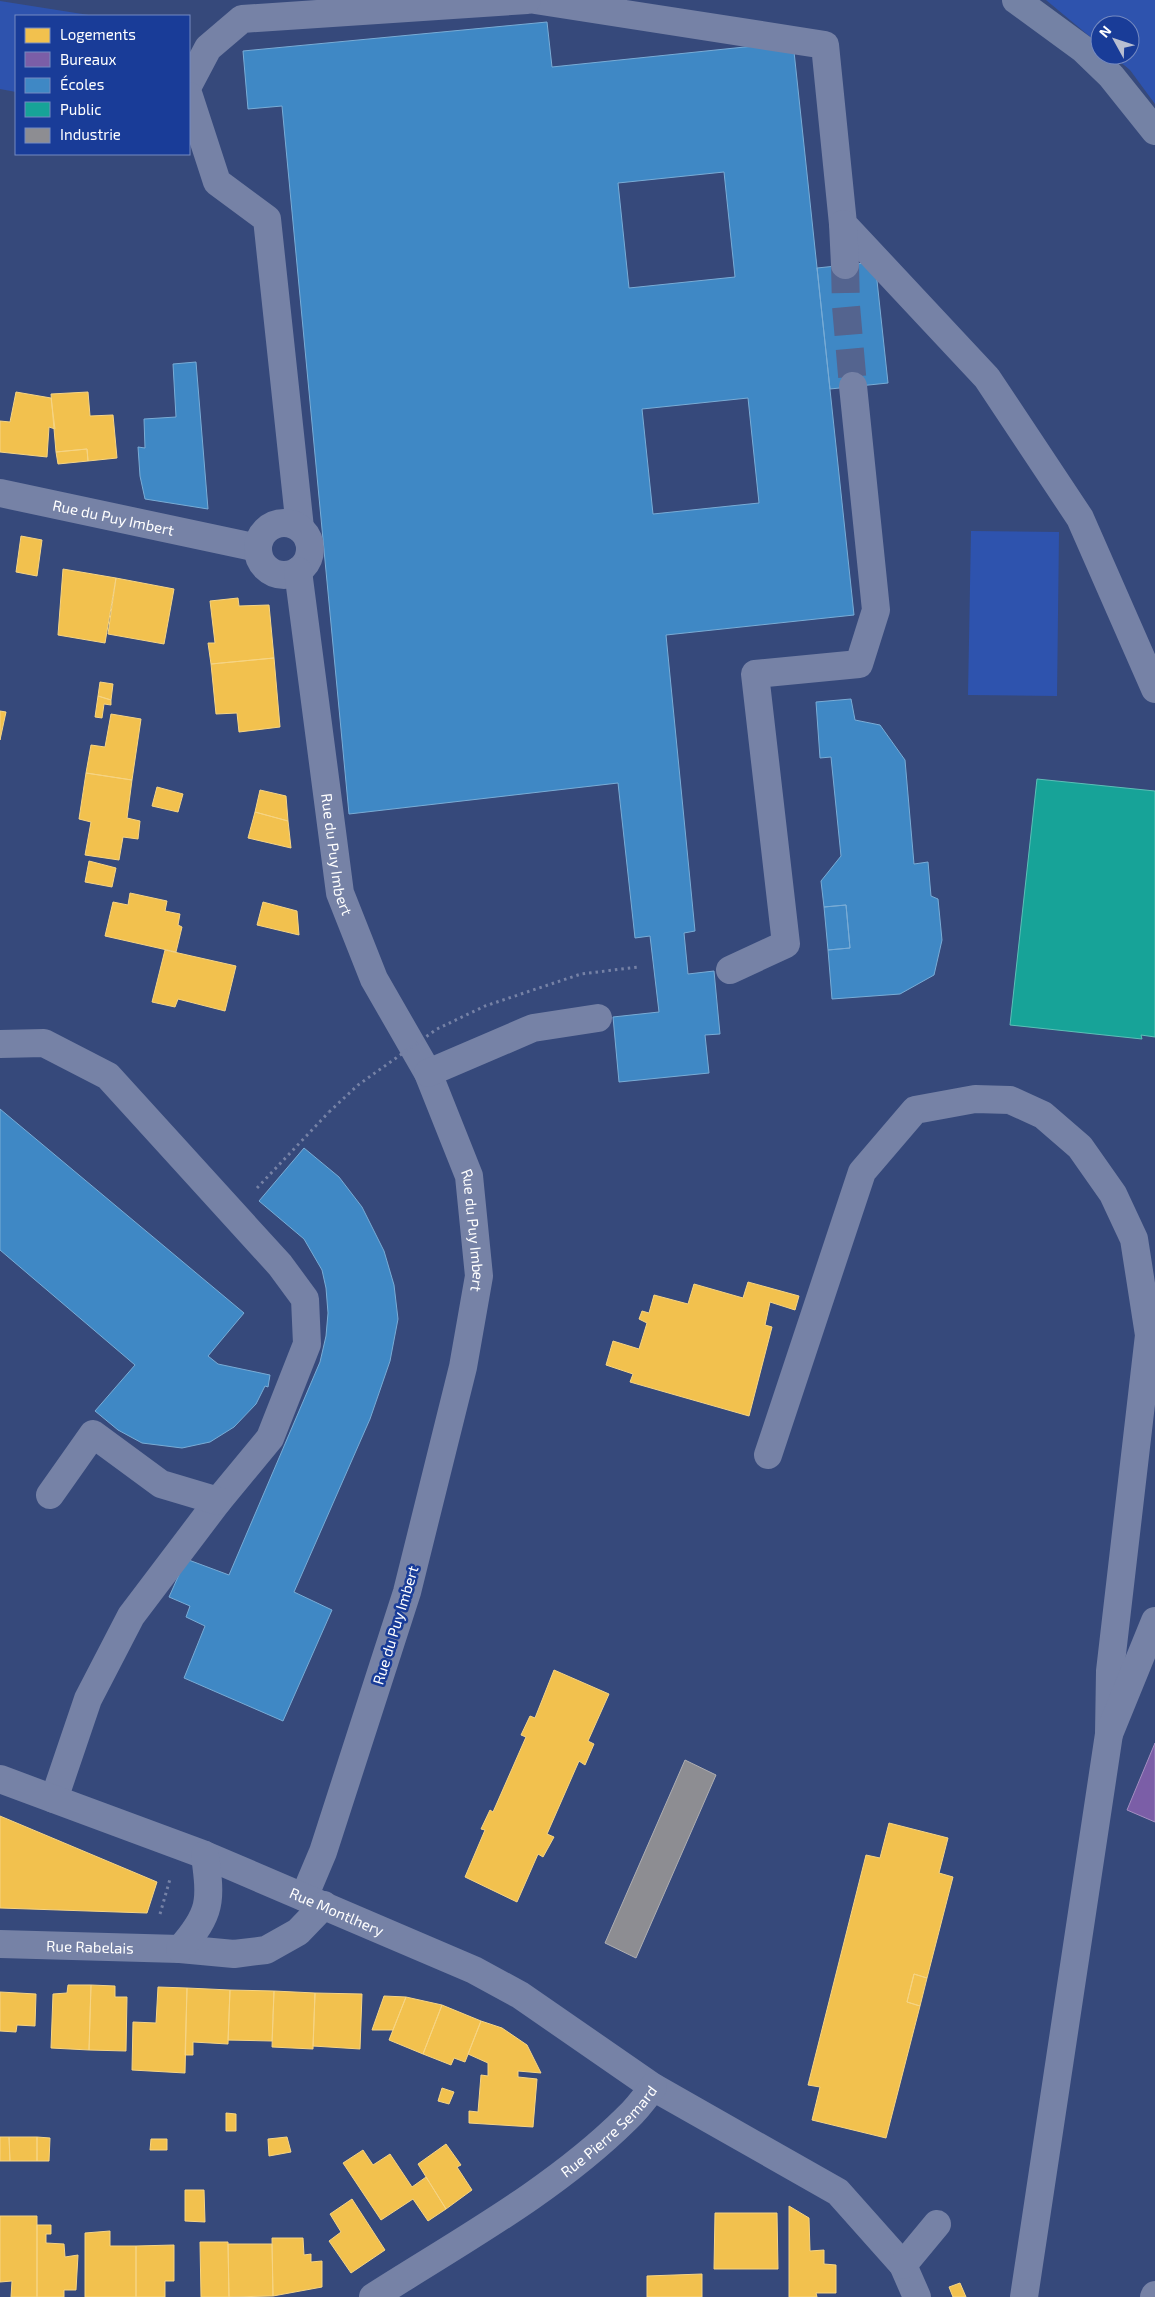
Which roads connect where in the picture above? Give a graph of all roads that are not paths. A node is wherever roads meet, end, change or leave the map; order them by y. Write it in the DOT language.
graph roads {
  1 [pos="527,0"];
  2 [pos="535,0"];
  3 [pos="1016,0"];
  4 [pos="190,82"];
  5 [pos="190,99"];
  6 [pos="1155,131"];
  7 [pos="844,224"];
  8 [pos="845,265"];
  9 [pos="854,386"];
  10 [pos="0,493"];
  11 [pos="300,528"];
  12 [pos="258,548"];
  13 [pos="298,571"];
  14 [pos="1155,689"];
  15 [pos="730,970"];
  16 [pos="598,1018"];
  17 [pos="0,1044"];
  18 [pos="428,1073"];
  19 [pos="768,1455"];
  20 [pos="50,1495"];
  21 [pos="218,1501"];
  22 [pos="1155,1621"];
  23 [pos="1109,1734"];
  24 [pos="0,1779"];
  25 [pos="54,1799"];
  26 [pos="205,1855"];
  27 [pos="314,1901"];
  28 [pos="0,1944"];
  29 [pos="169,1949"];
  30 [pos="653,2087"];
  31 [pos="937,2224"];
  32 [pos="903,2265"];
  33 [pos="374,2297"];
  34 [pos="917,2297"];
  35 [pos="1024,2297"];
  1 -- 4 [label="street"];
  2 -- 7 [label="street"];
  3 -- 6 [label="highway"];
  5 -- 11 [label="street"];
  7 -- 8 [label="street"];
  7 -- 14 [label="street"];
  9 -- 15 [label="street"];
  10 -- 12 [label="street, Rue du Puy Imbert"];
  11 -- 12 [label="street"];
  11 -- 13 [label="street"];
  12 -- 13 [label="street"];
  13 -- 18 [label="street, Rue du Puy Imbert"];
  16 -- 18 [label="street"];
  17 -- 21 [label="street"];
  18 -- 27 [label="street, Rue du Puy Imbert"];
  19 -- 23 [label="street"];
  20 -- 21 [label="street"];
  21 -- 25 [label="street"];
  22 -- 23 [label="street"];
  23 -- 35 [label="street"];
  24 -- 25 [label="street, Rue Montlhery"];
  25 -- 26 [label="street, Rue Montlhery"];
  26 -- 27 [label="street, Rue Montlhery"];
  26 -- 29 [label="street"];
  27 -- 29 [label="street, Rue Rabelais"];
  27 -- 30 [label="street, Rue Montlhery"];
  28 -- 29 [label="street, Rue Rabelais"];
  30 -- 32 [label="street, Rue Pierre Semard"];
  30 -- 33 [label="street, Rue Pierre Semard"];
  31 -- 32 [label="street"];
  32 -- 34 [label="street, Rue Pierre Semard"];
}
